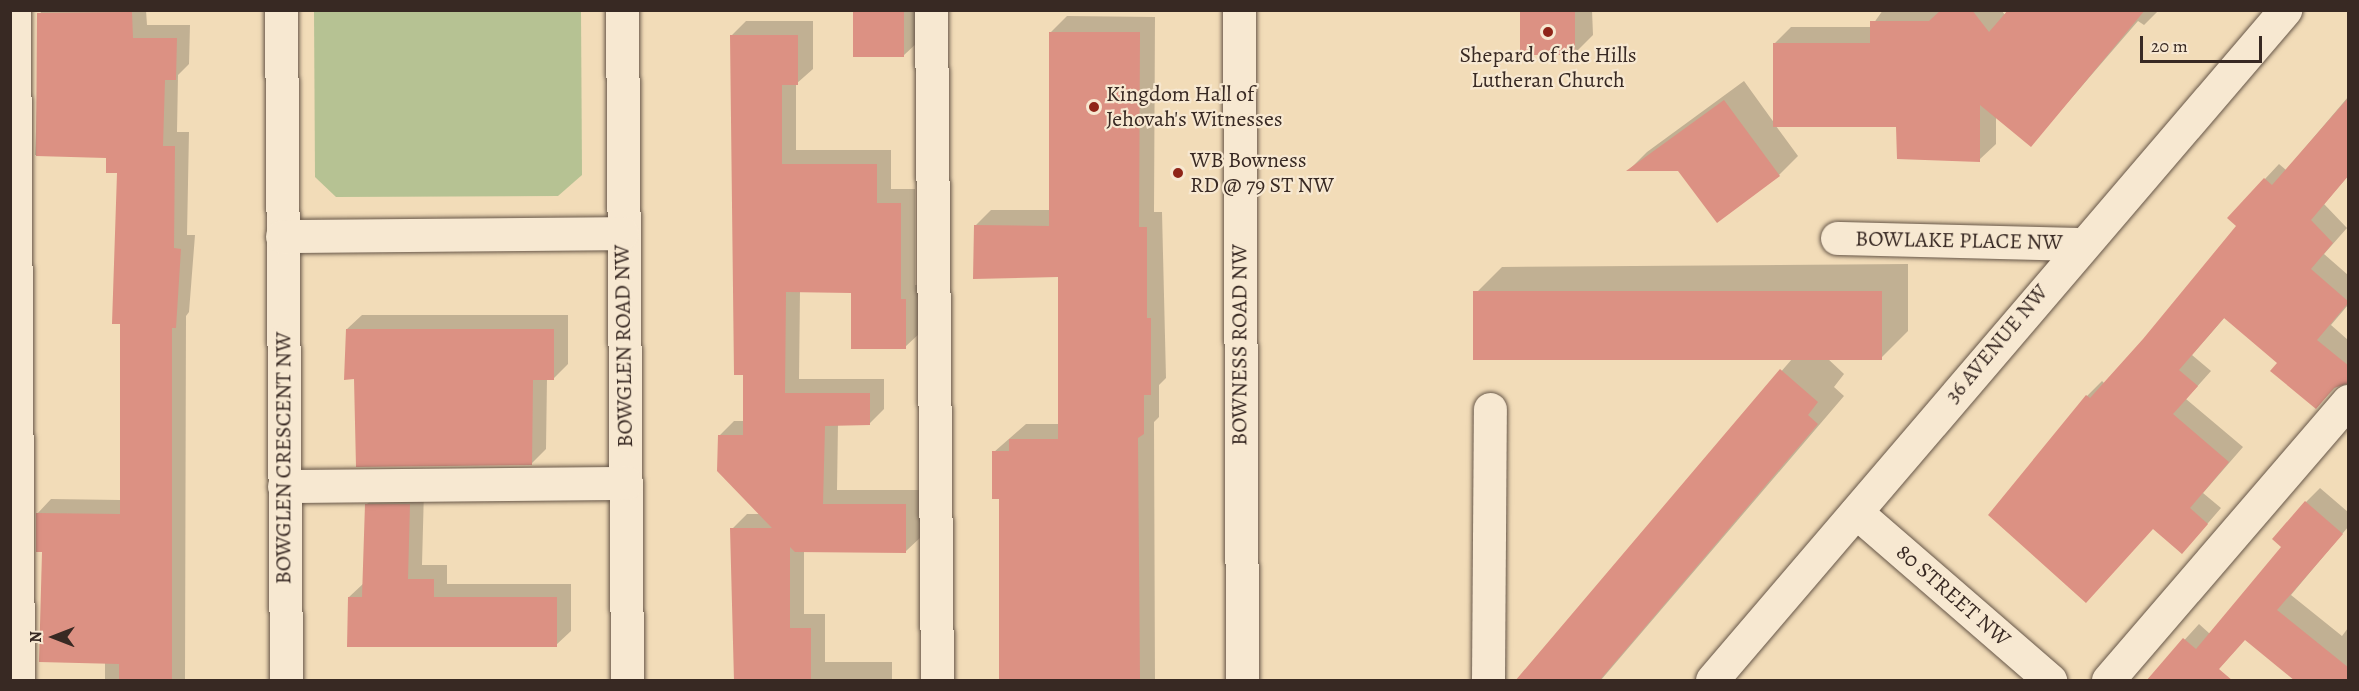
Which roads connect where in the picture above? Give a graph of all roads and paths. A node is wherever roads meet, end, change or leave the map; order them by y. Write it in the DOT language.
graph roads {
  1 [pos="14,10"];
  2 [pos="281,10"];
  3 [pos="622,10"];
  4 [pos="931,10"];
  5 [pos="1239,10"];
  6 [pos="2284,10"];
  7 [pos="622,233"];
  8 [pos="282,236"];
  9 [pos="1837,238"];
  10 [pos="2082,244"];
  11 [pos="2349,401"];
  12 [pos="1490,409"];
  13 [pos="626,483"];
  14 [pos="284,486"];
  15 [pos="1856,512"];
  16 [pos="18,681"];
  17 [pos="286,681"];
  18 [pos="627,681"];
  19 [pos="937,681"];
  20 [pos="1242,681"];
  21 [pos="1488,681"];
  22 [pos="1712,681"];
  23 [pos="2050,681"];
  24 [pos="2108,681"];
  1 -- 16 [label="street"];
  2 -- 8 [label="street, BOWGLEN CRESCENT NW"];
  3 -- 7 [label="street, BOWGLEN ROAD NW"];
  4 -- 19 [label="street"];
  5 -- 20 [label="street, BOWNESS ROAD NW"];
  6 -- 10 [label="street, 36 AVENUE NW"];
  7 -- 8 [label="street"];
  7 -- 13 [label="street, BOWGLEN ROAD NW"];
  8 -- 14 [label="street, BOWGLEN CRESCENT NW"];
  9 -- 10 [label="street, BOWLAKE PLACE NW"];
  10 -- 15 [label="street, 36 AVENUE NW"];
  11 -- 24 [label="street"];
  12 -- 21 [label="street"];
  13 -- 14 [label="street"];
  13 -- 18 [label="street, BOWGLEN ROAD NW"];
  14 -- 17 [label="street, BOWGLEN CRESCENT NW"];
  15 -- 22 [label="street, 36 AVENUE NW"];
  15 -- 23 [label="street, 80 STREET NW"];
}
